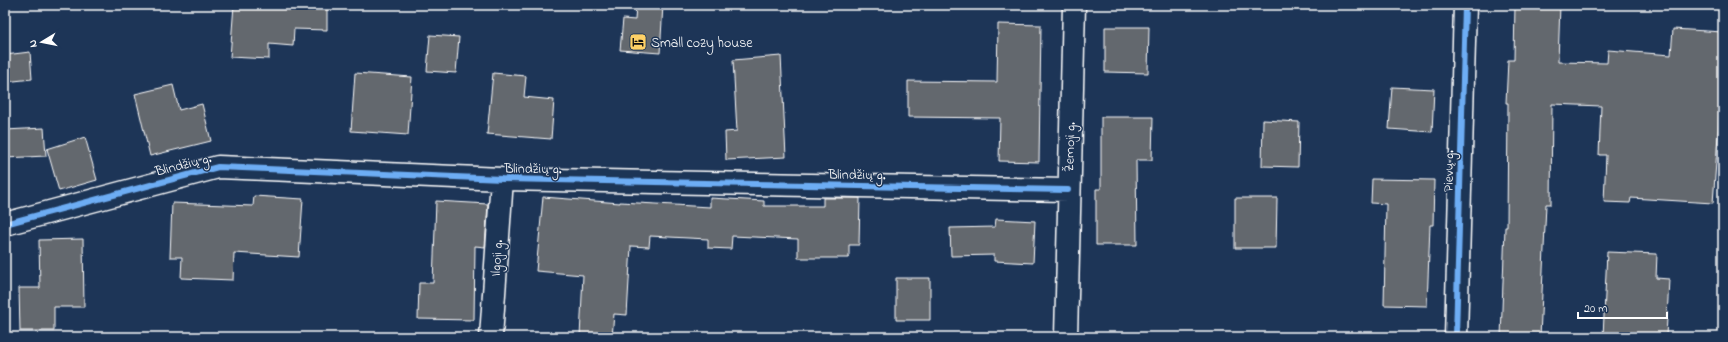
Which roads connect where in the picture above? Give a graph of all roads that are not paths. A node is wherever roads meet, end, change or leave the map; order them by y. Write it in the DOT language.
graph roads {
  1 [pos="1074,5"];
  2 [pos="1465,5"];
  3 [pos="502,179"];
  4 [pos="1068,190"];
  5 [pos="5,224"];
  6 [pos="491,337"];
  7 [pos="1066,337"];
  8 [pos="1456,337"];
  1 -- 4 [label="street, Žemoji g."];
  2 -- 8 [label="street, Pievų g."];
  3 -- 4 [label="street, Blindžių g."];
  3 -- 5 [label="street, Blindžių g."];
  3 -- 6 [label="street, Ilgoji g."];
  4 -- 7 [label="street, Žemoji g."];
}
